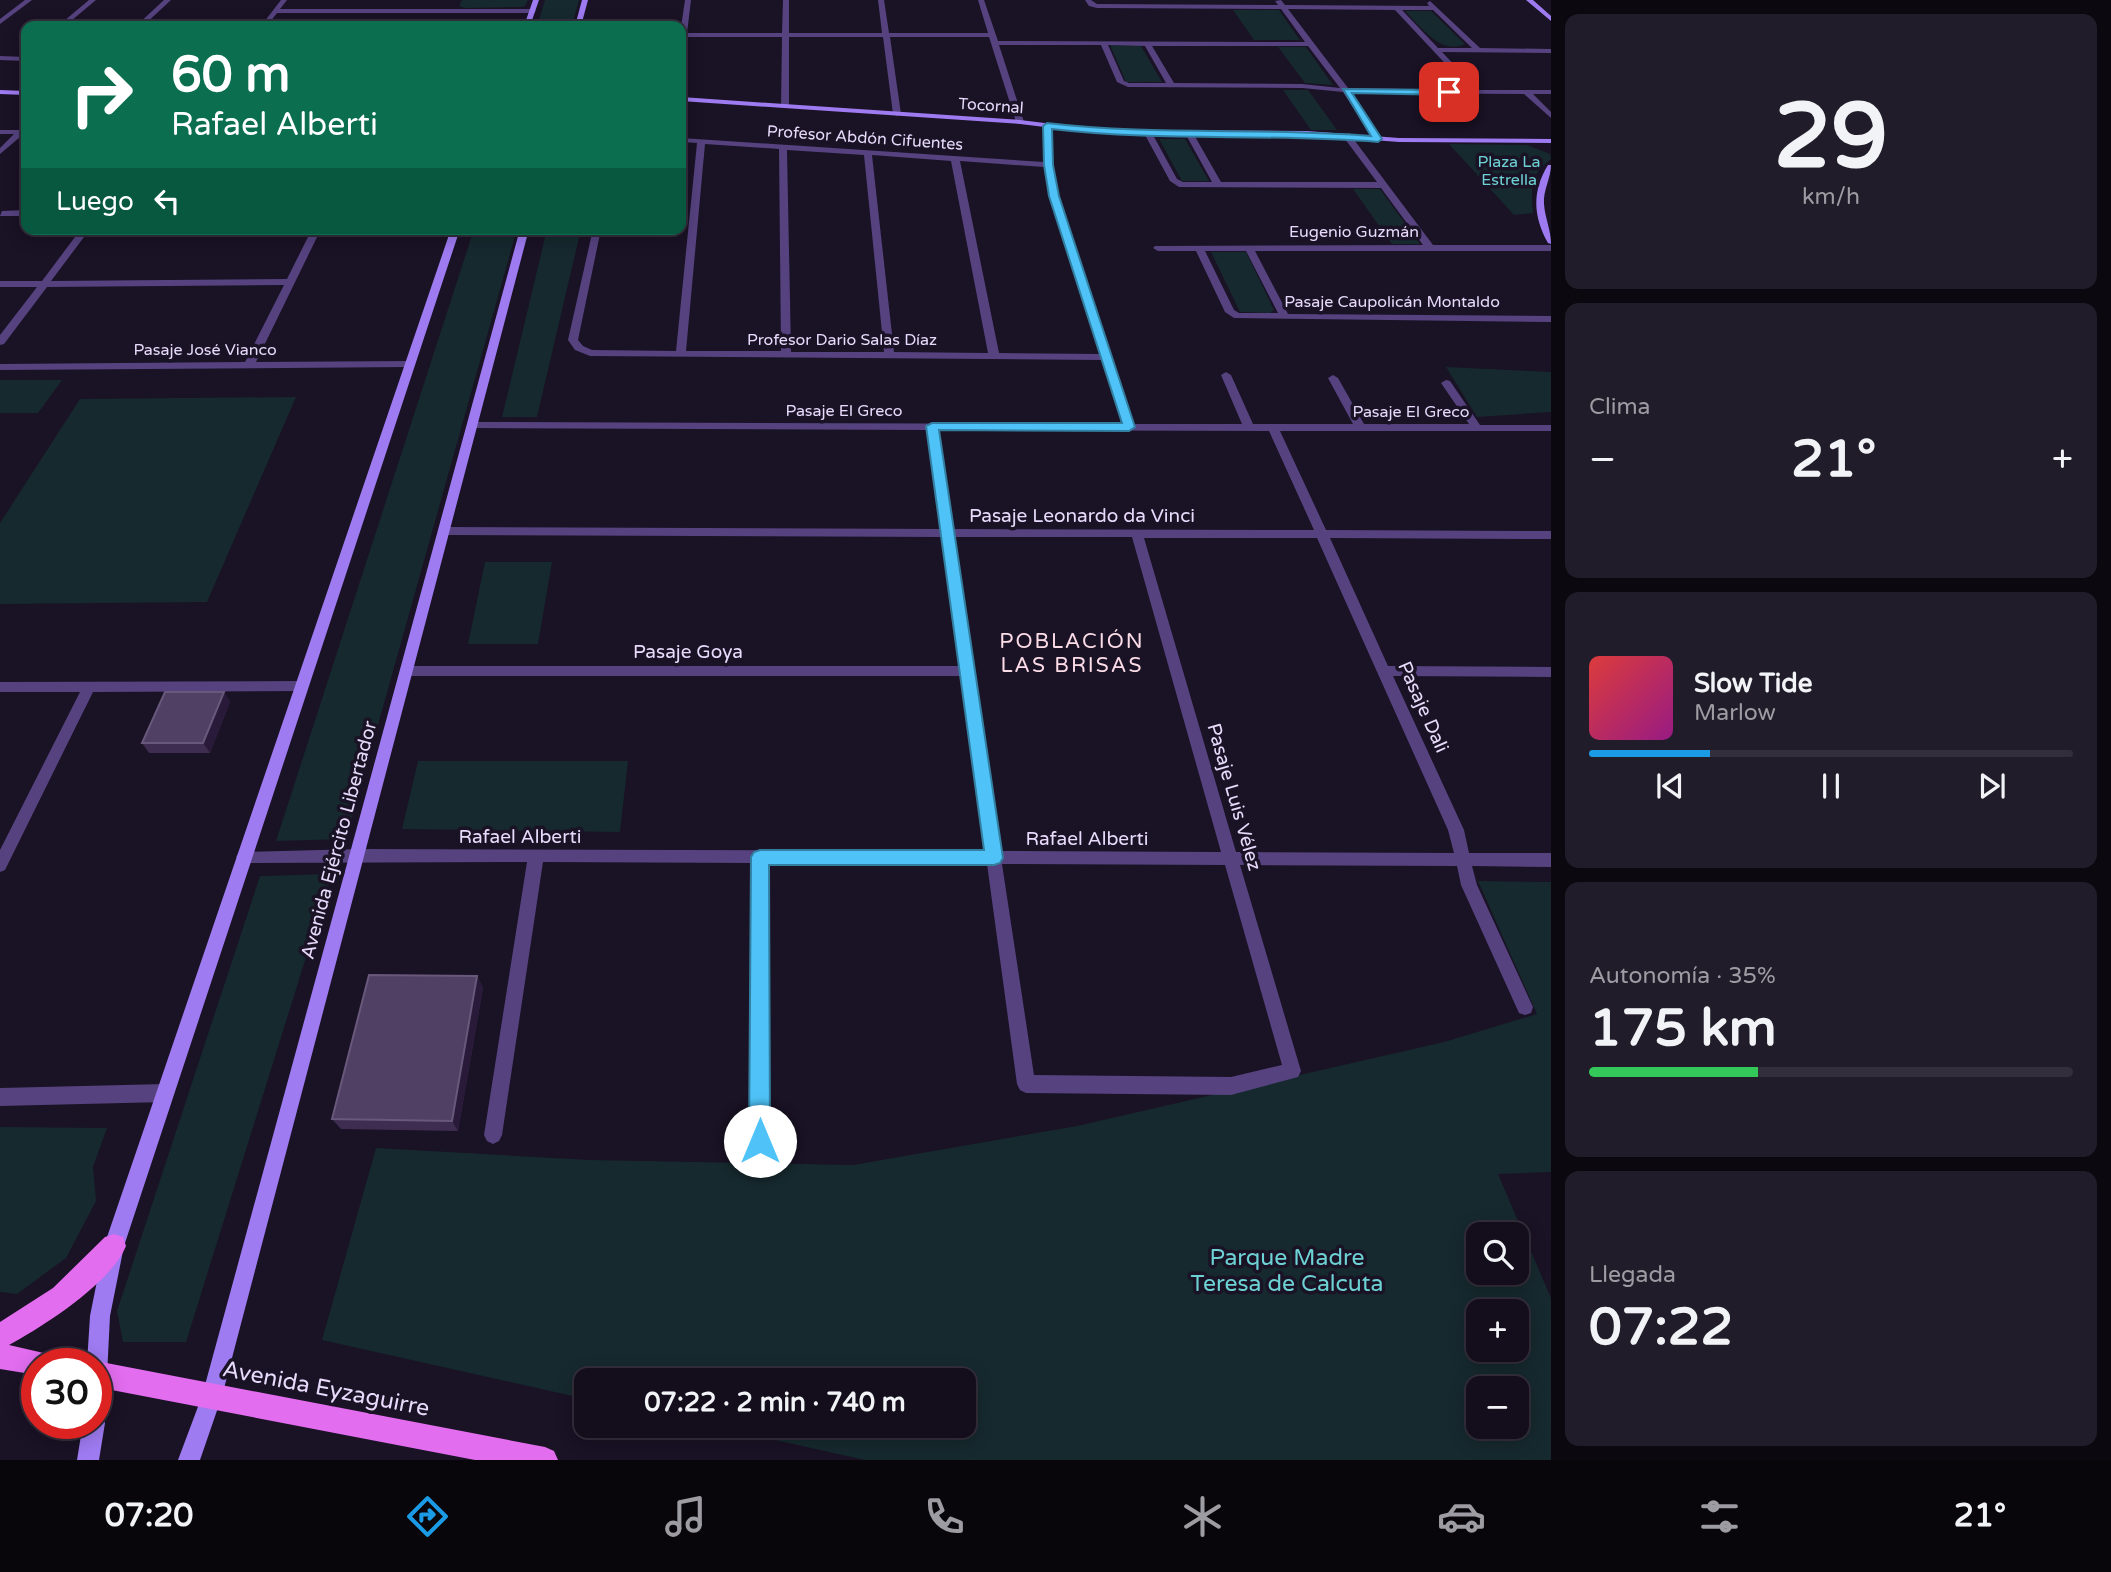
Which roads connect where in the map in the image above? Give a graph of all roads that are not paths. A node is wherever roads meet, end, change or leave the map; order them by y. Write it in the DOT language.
graph roads {
  1 [pos="29,0"];
  2 [pos="93,0"];
  3 [pos="168,0"];
  4 [pos="284,0"];
  5 [pos="458,0"];
  6 [pos="537,0"];
  7 [pos="585,0"];
  8 [pos="688,0"];
  9 [pos="786,0"];
  10 [pos="881,0"];
  11 [pos="981,0"];
  12 [pos="1427,0"];
  13 [pos="1529,0"];
  14 [pos="1091,3"];
  15 [pos="1280,3"];
  16 [pos="1396,7"];
  17 [pos="1435,8"];
  18 [pos="533,10"];
  19 [pos="275,11"];
  20 [pos="453,11"];
  21 [pos="1551,19"];
  22 [pos="67,21"];
  23 [pos="145,21"];
  24 [pos="268,21"];
  25 [pos="529,21"];
  26 [pos="579,21"];
  27 [pos="685,21"];
  28 [pos="0,22"];
  29 [pos="686,35"];
  30 [pos="786,35"];
  31 [pos="886,35"];
  32 [pos="994,39"];
  33 [pos="1103,44"];
  34 [pos="1148,44"];
  35 [pos="1311,44"];
  36 [pos="1437,50"];
  37 [pos="1479,51"];
  38 [pos="1551,51"];
  39 [pos="21,57"];
  40 [pos="0,58"];
  41 [pos="1171,85"];
  42 [pos="1346,91"];
  43 [pos="0,92"];
  44 [pos="1476,92"];
  45 [pos="1527,92"];
  46 [pos="1551,92"];
  47 [pos="21,93"];
  48 [pos="686,99"];
  49 [pos="785,106"];
  50 [pos="897,114"];
  51 [pos="1551,116"];
  52 [pos="1020,122"];
  53 [pos="1047,126"];
  54 [pos="21,130"];
  55 [pos="0,132"];
  56 [pos="21,133"];
  57 [pos="1148,133"];
  58 [pos="1189,133"];
  59 [pos="1346,135"];
  60 [pos="1378,139"];
  61 [pos="686,140"];
  62 [pos="701,141"];
  63 [pos="1526,141"];
  64 [pos="1551,141"];
  65 [pos="783,147"];
  66 [pos="1551,147"];
  67 [pos="0,152"];
  68 [pos="868,152"];
  69 [pos="955,158"];
  70 [pos="1048,165"];
  71 [pos="1551,167"];
  72 [pos="1218,185"];
  73 [pos="1383,185"];
  74 [pos="2,214"];
  75 [pos="21,214"];
  76 [pos="82,235"];
  77 [pos="314,235"];
  78 [pos="454,235"];
  79 [pos="523,235"];
  80 [pos="596,235"];
  81 [pos="1551,241"];
  82 [pos="1158,248"];
  83 [pos="1199,248"];
  84 [pos="1249,248"];
  85 [pos="1430,248"];
  86 [pos="1551,248"];
  87 [pos="291,282"];
  88 [pos="0,284"];
  89 [pos="45,284"];
  90 [pos="1285,317"];
  91 [pos="1551,319"];
  92 [pos="0,342"];
  93 [pos="681,355"];
  94 [pos="786,355"];
  95 [pos="889,356"];
  96 [pos="994,356"];
  97 [pos="1106,357"];
  98 [pos="410,364"];
  99 [pos="248,365"];
  100 [pos="0,367"];
  101 [pos="1226,375"];
  102 [pos="1333,378"];
  103 [pos="1446,383"];
  104 [pos="474,425"];
  105 [pos="932,426"];
  106 [pos="1129,427"];
  107 [pos="1249,427"];
  108 [pos="1273,428"];
  109 [pos="1361,428"];
  110 [pos="1477,428"];
  111 [pos="1551,428"];
  112 [pos="446,531"];
  113 [pos="947,533"];
  114 [pos="1137,534"];
  115 [pos="1321,534"];
  116 [pos="1551,535"];
  117 [pos="408,671"];
  118 [pos="967,671"];
  119 [pos="1384,671"];
  120 [pos="1551,672"];
  121 [pos="303,686"];
  122 [pos="0,687"];
  123 [pos="89,687"];
  124 [pos="359,855"];
  125 [pos="536,856"];
  126 [pos="760,857"];
  127 [pos="244,858"];
  128 [pos="994,858"];
  129 [pos="1230,859"];
  130 [pos="1463,860"];
  131 [pos="1551,860"];
  132 [pos="0,865"];
  133 [pos="1525,1007"];
  134 [pos="165,1093"];
  135 [pos="0,1097"];
  136 [pos="493,1135"];
  137 [pos="760,1141"];
  138 [pos="114,1246"];
  139 [pos="0,1336"];
  140 [pos="99,1348"];
  141 [pos="0,1356"];
  142 [pos="21,1360"];
  143 [pos="112,1383"];
  144 [pos="212,1396"];
  145 [pos="91,1439"];
  146 [pos="88,1460"];
  147 [pos="189,1460"];
  148 [pos="545,1460"];
  1 -- 28 [label="street"];
  2 -- 22 [label="street"];
  3 -- 23 [label="street"];
  4 -- 19 [label="street"];
  5 -- 20 [label="street"];
  6 -- 18 [label="main road"];
  7 -- 26 [label="main road"];
  8 -- 27 [label="street"];
  9 -- 30 [label="street"];
  10 -- 31 [label="street"];
  11 -- 32 [label="street"];
  12 -- 17 [label="street"];
  13 -- 21 [label="main road"];
  14 -- 15 [label="street"];
  15 -- 16 [label="street"];
  15 -- 35 [label="street"];
  16 -- 17 [label="street"];
  16 -- 36 [label="street"];
  17 -- 37 [label="street"];
  18 -- 20 [label="street"];
  18 -- 25 [label="main road"];
  19 -- 20 [label="street"];
  19 -- 24 [label="street"];
  29 -- 30 [label="street"];
  30 -- 31 [label="street"];
  30 -- 49 [label="street"];
  31 -- 32 [label="street"];
  31 -- 50 [label="street"];
  32 -- 33 [label="street"];
  32 -- 52 [label="street"];
  33 -- 34 [label="street"];
  33 -- 41 [label="street"];
  34 -- 35 [label="street"];
  34 -- 41 [label="street"];
  35 -- 42 [label="street"];
  36 -- 37 [label="street"];
  36 -- 44 [label="street"];
  37 -- 38 [label="street"];
  39 -- 40 [label="street"];
  41 -- 42 [label="street"];
  42 -- 44 [label="street"];
  42 -- 60 [label="street"];
  43 -- 47 [label="main road"];
  44 -- 45 [label="street"];
  45 -- 46 [label="street"];
  45 -- 51 [label="street"];
  48 -- 49 [label="main road, Tocornal"];
  49 -- 50 [label="main road, Tocornal"];
  50 -- 52 [label="main road, Tocornal"];
  52 -- 53 [label="main road, Tocornal"];
  53 -- 57 [label="main road, Tocornal"];
  53 -- 70 [label="street"];
  54 -- 55 [label="street"];
  56 -- 67 [label="street"];
  57 -- 58 [label="main road, Tocornal"];
  57 -- 72 [label="street"];
  58 -- 59 [label="main road, Tocornal"];
  58 -- 72 [label="street"];
  59 -- 60 [label="main road, Tocornal"];
  59 -- 73 [label="street"];
  60 -- 63 [label="main road, Tocornal"];
  61 -- 62 [label="street, Profesor Abdón Cifuentes"];
  62 -- 65 [label="street, Profesor Abdón Cifuentes"];
  62 -- 93 [label="street"];
  63 -- 64 [label="main road, Tocornal"];
  63 -- 66 [label="main road"];
  65 -- 68 [label="street, Profesor Abdón Cifuentes"];
  65 -- 94 [label="street"];
  68 -- 69 [label="street, Profesor Abdón Cifuentes"];
  68 -- 95 [label="street"];
  69 -- 70 [label="street, Profesor Abdón Cifuentes"];
  69 -- 96 [label="street"];
  70 -- 97 [label="street"];
  71 -- 81 [label="main road"];
  72 -- 73 [label="street"];
  73 -- 85 [label="street"];
  74 -- 75 [label="street"];
  76 -- 89 [label="street"];
  77 -- 87 [label="street"];
  78 -- 98 [label="main road"];
  79 -- 104 [label="main road, Avenida Ejército Libertador"];
  80 -- 93 [label="street, Profesor Dario Salas Díaz"];
  82 -- 83 [label="street, Eugenio Guzmán"];
  83 -- 84 [label="street, Eugenio Guzmán"];
  83 -- 90 [label="street, Pasaje Caupolicán Montaldo"];
  84 -- 85 [label="street, Eugenio Guzmán"];
  84 -- 90 [label="street"];
  85 -- 86 [label="street, Eugenio Guzmán"];
  87 -- 89 [label="street"];
  87 -- 99 [label="street"];
  88 -- 89 [label="street"];
  89 -- 92 [label="street"];
  90 -- 91 [label="street, Pasaje Caupolicán Montaldo"];
  93 -- 94 [label="street, Profesor Dario Salas Díaz"];
  94 -- 95 [label="street, Profesor Dario Salas Díaz"];
  95 -- 96 [label="street, Profesor Dario Salas Díaz"];
  96 -- 97 [label="street, Profesor Dario Salas Díaz"];
  97 -- 106 [label="street"];
  98 -- 99 [label="street, Pasaje José Vianco"];
  98 -- 121 [label="main road"];
  99 -- 100 [label="street, Pasaje José Vianco"];
  101 -- 107 [label="street"];
  102 -- 109 [label="street"];
  103 -- 110 [label="street"];
  104 -- 105 [label="street, Pasaje El Greco"];
  104 -- 112 [label="main road, Avenida Ejército Libertador"];
  105 -- 106 [label="street, Pasaje El Greco"];
  105 -- 113 [label="street"];
  106 -- 107 [label="street, Pasaje El Greco"];
  107 -- 108 [label="street, Pasaje El Greco"];
  108 -- 109 [label="street, Pasaje El Greco"];
  108 -- 115 [label="street, Pasaje Dali"];
  109 -- 110 [label="street, Pasaje El Greco"];
  110 -- 111 [label="street, Pasaje El Greco"];
  112 -- 113 [label="street, Pasaje Leonardo da Vinci"];
  112 -- 117 [label="main road, Avenida Ejército Libertador"];
  113 -- 114 [label="street, Pasaje Leonardo da Vinci"];
  113 -- 118 [label="street"];
  114 -- 115 [label="street, Pasaje Leonardo da Vinci"];
  114 -- 129 [label="street, Pasaje Luis Vélez"];
  115 -- 116 [label="street, Pasaje Leonardo da Vinci"];
  115 -- 119 [label="street, Pasaje Dali"];
  117 -- 118 [label="street, Pasaje Goya"];
  117 -- 124 [label="main road, Avenida Ejército Libertador"];
  118 -- 128 [label="street"];
  119 -- 120 [label="street"];
  119 -- 130 [label="street, Pasaje Dali"];
  121 -- 123 [label="street"];
  121 -- 127 [label="main road"];
  122 -- 123 [label="street"];
  123 -- 132 [label="street"];
  124 -- 125 [label="street, Rafael Alberti"];
  124 -- 127 [label="street, Rafael Alberti"];
  124 -- 144 [label="main road, Avenida Ejército Libertador"];
  125 -- 126 [label="street, Rafael Alberti"];
  125 -- 136 [label="street"];
  126 -- 128 [label="street, Rafael Alberti"];
  126 -- 137 [label="street"];
  127 -- 134 [label="main road"];
  128 -- 129 [label="street, Rafael Alberti"];
  128 -- 129 [label="street, Pasaje Luis Vélez"];
  129 -- 130 [label="street, Rafael Alberti"];
  130 -- 131 [label="street, Rafael Alberti"];
  130 -- 133 [label="street, Pasaje Dali"];
  134 -- 135 [label="street"];
  134 -- 138 [label="main road"];
  138 -- 139 [label="main road"];
  138 -- 140 [label="main road"];
  141 -- 142 [label="main road"];
  143 -- 144 [label="main road, Avenida Eyzaguirre"];
  144 -- 147 [label="main road, Avenida Ejército Libertador"];
  144 -- 148 [label="main road, Avenida Eyzaguirre"];
  145 -- 146 [label="main road"];
}
